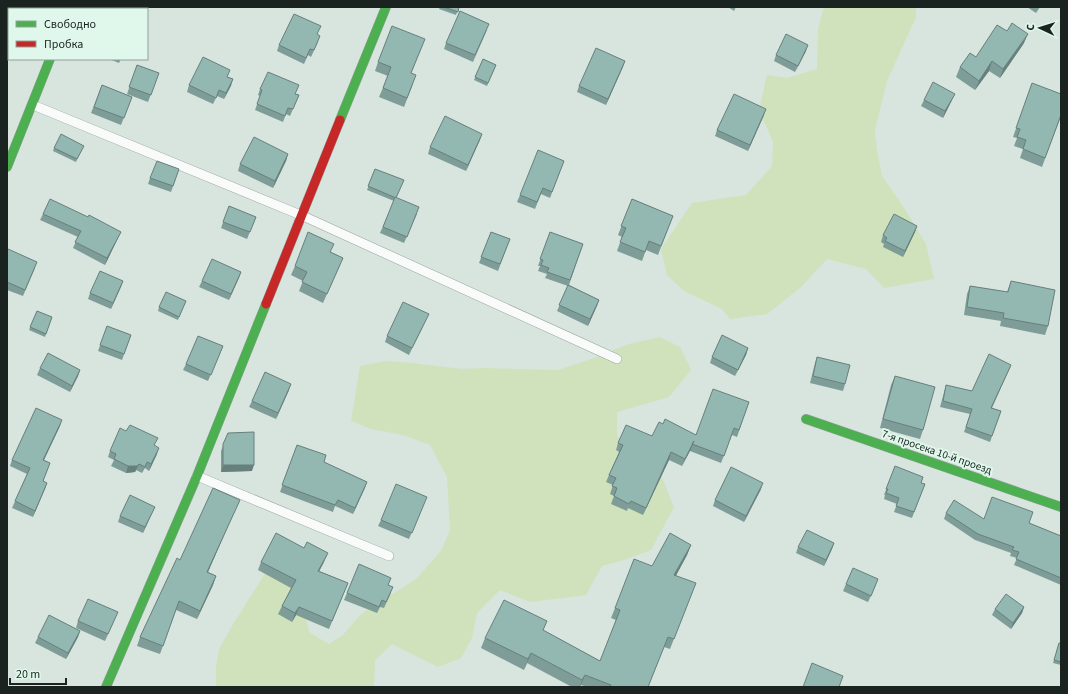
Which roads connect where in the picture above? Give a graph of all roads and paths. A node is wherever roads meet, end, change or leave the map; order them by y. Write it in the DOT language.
graph roads {
  1 [pos="386,7"];
  2 [pos="50,60"];
  3 [pos="32,105"];
  4 [pos="7,167"];
  5 [pos="303,216"];
  6 [pos="617,359"];
  7 [pos="806,419"];
  8 [pos="197,476"];
  9 [pos="1061,507"];
  10 [pos="389,556"];
  11 [pos="106,687"];
  1 -- 5 [label="street"];
  2 -- 3 [label="street"];
  3 -- 4 [label="street"];
  3 -- 5 [label="lane"];
  5 -- 6 [label="lane"];
  5 -- 8 [label="street"];
  7 -- 9 [label="street, 7-я просека 10-й проезд"];
  8 -- 10 [label="lane"];
  8 -- 11 [label="street"];
}
